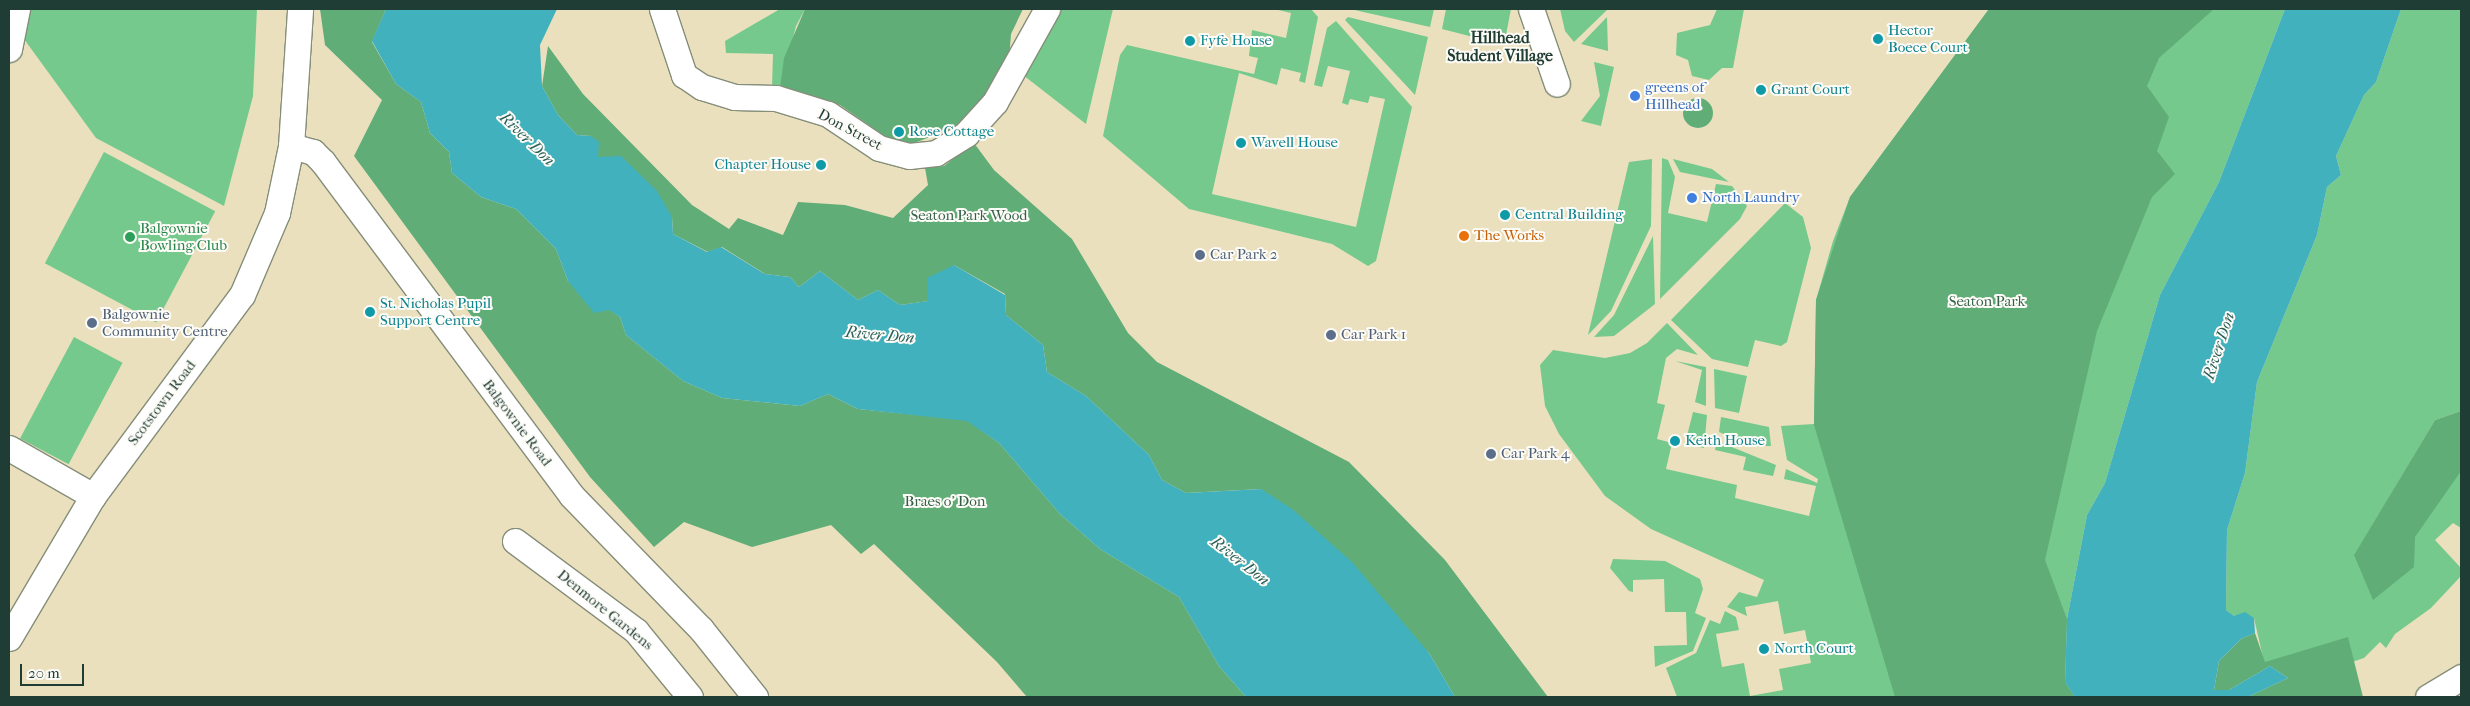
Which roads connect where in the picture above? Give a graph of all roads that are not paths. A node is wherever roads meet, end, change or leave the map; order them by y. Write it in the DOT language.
graph roads {
  1 [pos="17,9"];
  2 [pos="300,9"];
  3 [pos="662,9"];
  4 [pos="1047,9"];
  5 [pos="1531,9"];
  6 [pos="9,40"];
  7 [pos="1557,84"];
  8 [pos="291,146"];
  9 [pos="9,448"];
  10 [pos="93,496"];
  11 [pos="515,541"];
  12 [pos="9,638"];
  13 [pos="2461,677"];
  14 [pos="683,694"];
  15 [pos="755,697"];
  16 [pos="2428,697"];
  1 -- 6 [label="street"];
  2 -- 8 [label="street, Scotstown Road"];
  3 -- 4 [label="street, Don Street"];
  5 -- 7 [label="street"];
  8 -- 10 [label="street, Scotstown Road"];
  8 -- 15 [label="street, Balgownie Road"];
  9 -- 10 [label="street"];
  10 -- 12 [label="street, Scotstown Road"];
  11 -- 14 [label="street, Denmore Gardens"];
  13 -- 16 [label="street"];
}
